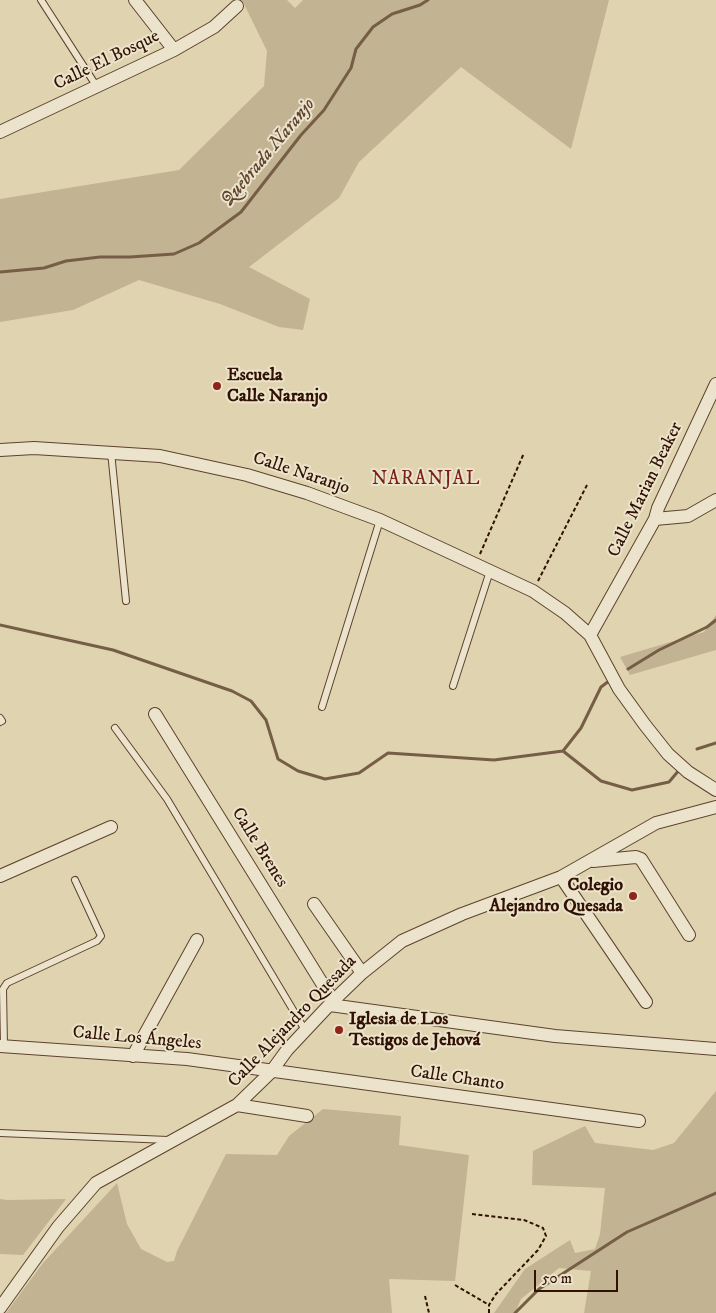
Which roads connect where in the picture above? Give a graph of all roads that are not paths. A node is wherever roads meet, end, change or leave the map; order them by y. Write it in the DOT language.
graph roads {
  1 [pos="41,0"];
  2 [pos="135,0"];
  3 [pos="237,6"];
  4 [pos="174,50"];
  5 [pos="96,87"];
  6 [pos="0,132"];
  7 [pos="716,384"];
  8 [pos="0,450"];
  9 [pos="111,451"];
  10 [pos="716,500"];
  11 [pos="655,519"];
  12 [pos="380,520"];
  13 [pos="490,571"];
  14 [pos="126,601"];
  15 [pos="590,636"];
  16 [pos="454,686"];
  17 [pos="322,707"];
  18 [pos="155,714"];
  19 [pos="0,718"];
  20 [pos="0,722"];
  21 [pos="115,728"];
  22 [pos="716,790"];
  23 [pos="716,807"];
  24 [pos="111,826"];
  25 [pos="588,862"];
  26 [pos="0,876"];
  27 [pos="561,877"];
  28 [pos="75,880"];
  29 [pos="314,904"];
  30 [pos="689,934"];
  31 [pos="197,940"];
  32 [pos="362,973"];
  33 [pos="646,1002"];
  34 [pos="331,1003"];
  35 [pos="305,1030"];
  36 [pos="2,1046"];
  37 [pos="716,1049"];
  38 [pos="132,1056"];
  39 [pos="271,1072"];
  40 [pos="237,1105"];
  41 [pos="307,1116"];
  42 [pos="639,1122"];
  43 [pos="0,1133"];
  44 [pos="174,1140"];
  45 [pos="0,1308"];
  1 -- 5 [label="lane"];
  2 -- 4 [label="street, Calle El Bosque"];
  3 -- 4 [label="street"];
  4 -- 5 [label="street, Calle El Bosque"];
  5 -- 6 [label="street, Calle El Bosque"];
  7 -- 11 [label="street, Calle Marian Beaker"];
  8 -- 9 [label="street, Calle Naranjo"];
  9 -- 12 [label="street, Calle Naranjo"];
  9 -- 14 [label="lane"];
  10 -- 11 [label="street"];
  11 -- 15 [label="street, Calle Marian Beaker"];
  12 -- 13 [label="street, Calle Naranjo"];
  12 -- 17 [label="lane"];
  13 -- 15 [label="street, Calle Naranjo"];
  13 -- 16 [label="lane"];
  15 -- 22 [label="street"];
  18 -- 34 [label="street, Calle Brenes"];
  19 -- 20 [label="lane"];
  21 -- 35 [label="lane"];
  23 -- 25 [label="street, Calle Alejandro Quesada"];
  24 -- 26 [label="street"];
  25 -- 27 [label="street, Calle Alejandro Quesada"];
  25 -- 30 [label="street"];
  27 -- 32 [label="street, Calle Alejandro Quesada"];
  27 -- 33 [label="street"];
  28 -- 36 [label="lane"];
  29 -- 32 [label="street"];
  31 -- 38 [label="street"];
  32 -- 34 [label="street, Calle Alejandro Quesada"];
  34 -- 35 [label="street, Calle Alejandro Quesada"];
  34 -- 37 [label="street"];
  35 -- 39 [label="street, Calle Alejandro Quesada"];
  36 -- 38 [label="street, Calle Los Ángeles"];
  38 -- 39 [label="street, Calle Los Ángeles"];
  39 -- 40 [label="street, Calle Alejandro Quesada"];
  39 -- 42 [label="street, Calle Chanto"];
  40 -- 41 [label="street"];
  40 -- 44 [label="street, Calle Alejandro Quesada"];
  43 -- 44 [label="lane"];
  44 -- 45 [label="street, Calle Alejandro Quesada"];
}
